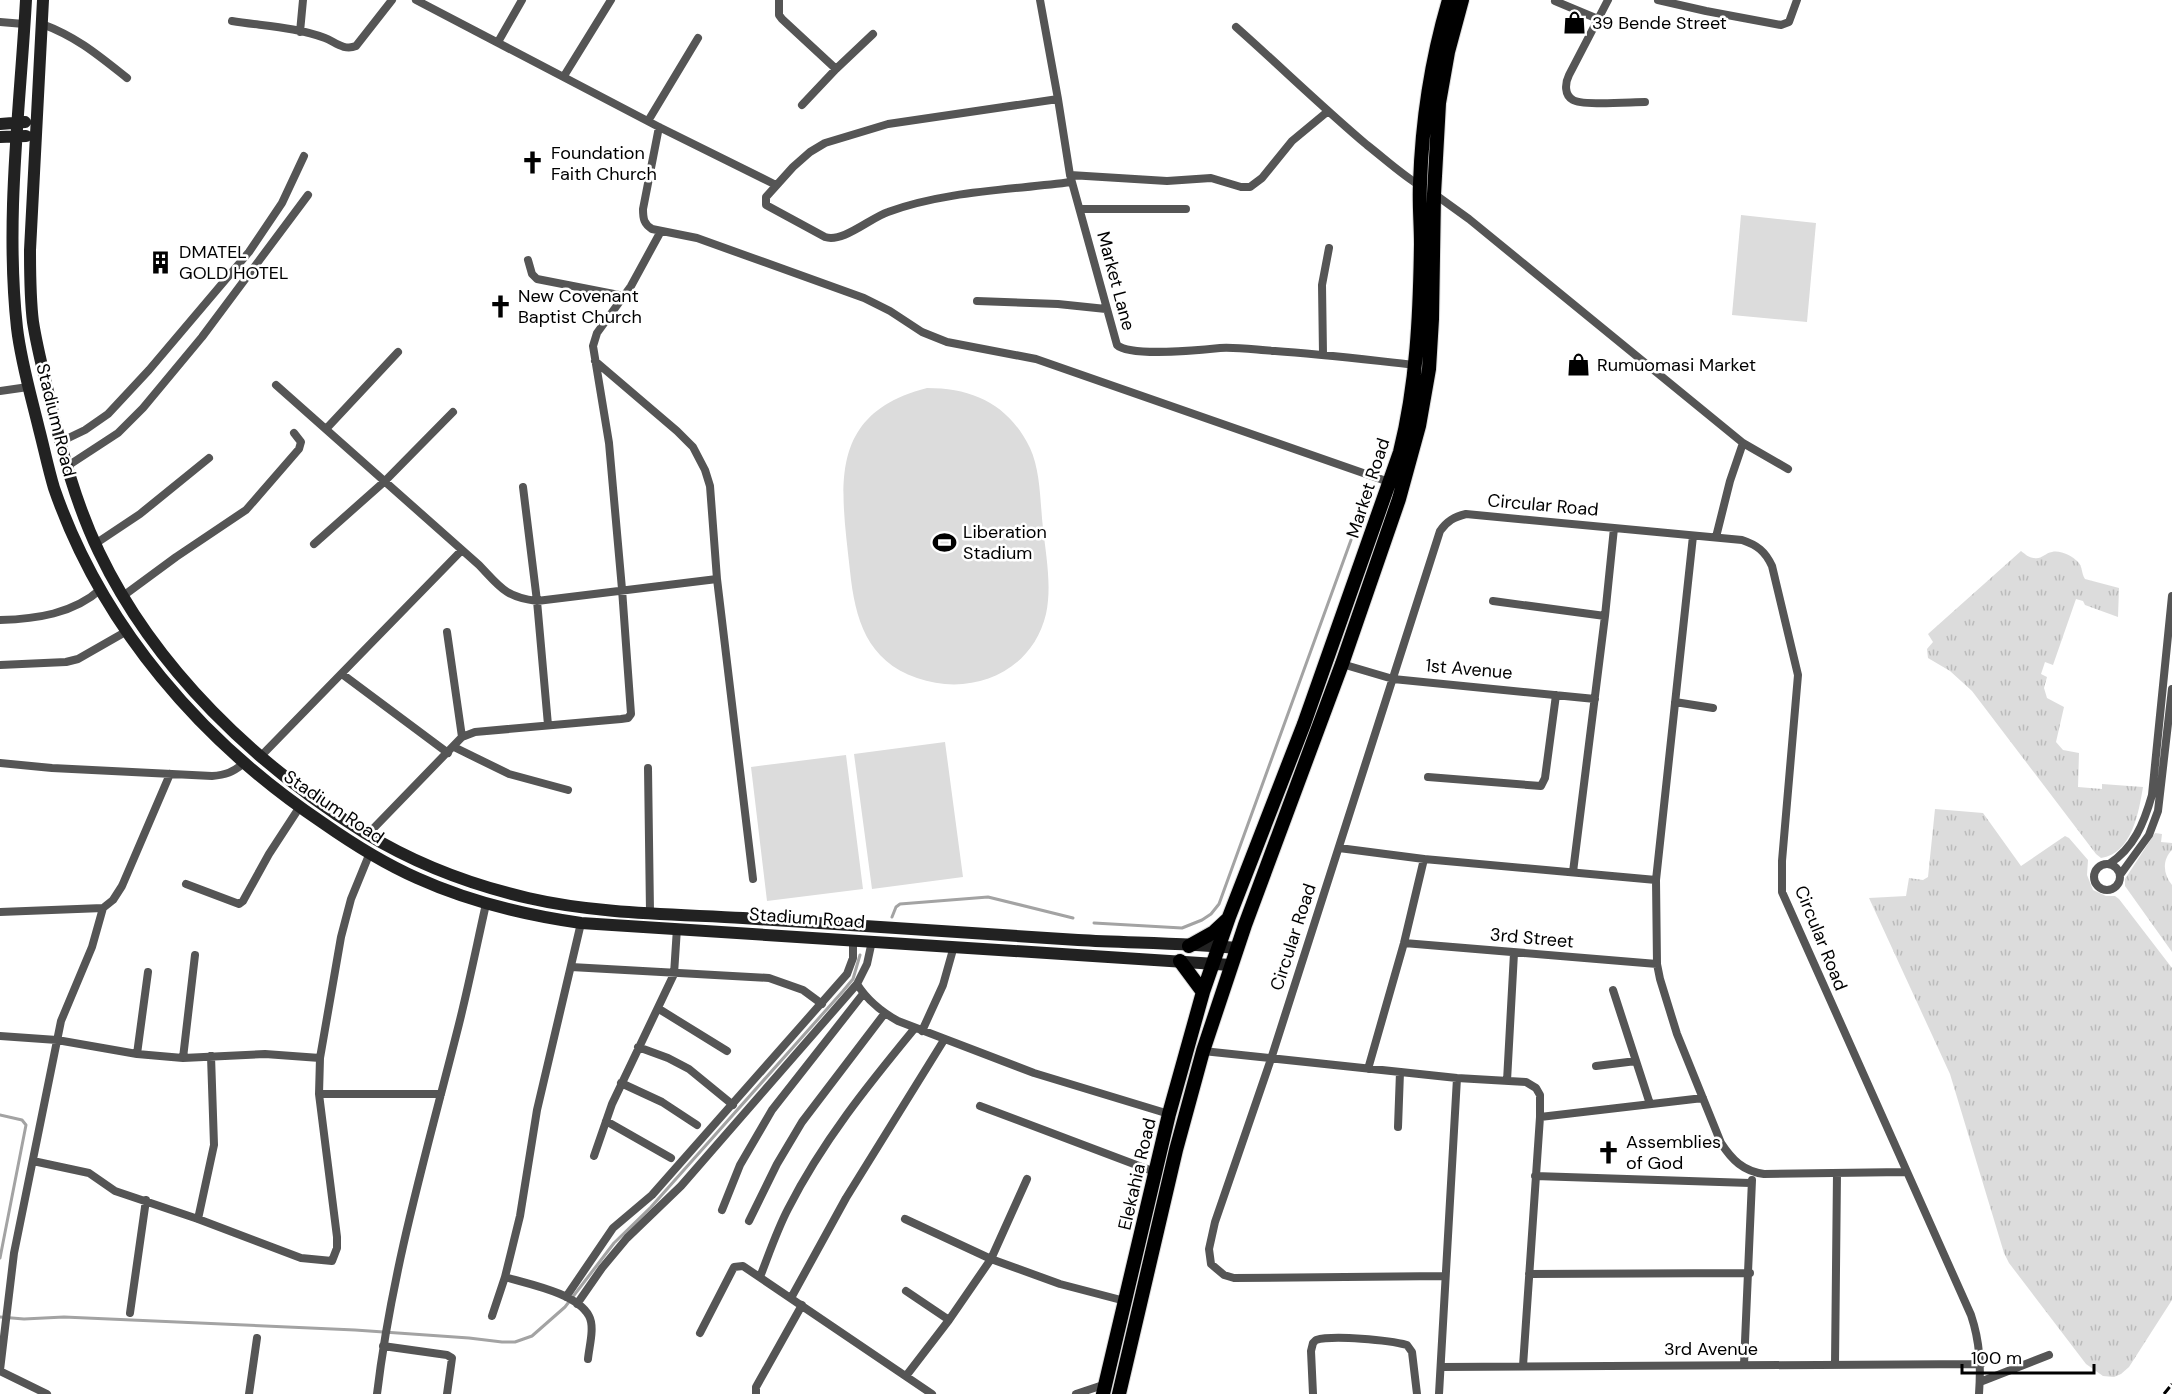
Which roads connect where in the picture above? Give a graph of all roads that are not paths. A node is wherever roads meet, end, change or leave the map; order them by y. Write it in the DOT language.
graph roads {
  1 [pos="26,0"];
  2 [pos="43,0"];
  3 [pos="303,0"];
  4 [pos="392,0"];
  5 [pos="416,0"];
  6 [pos="522,0"];
  7 [pos="610,0"];
  8 [pos="779,0"];
  9 [pos="1040,0"];
  10 [pos="1449,0"];
  11 [pos="1462,0"];
  12 [pos="1608,0"];
  13 [pos="1658,0"];
  14 [pos="1797,0"];
  15 [pos="1555,1"];
  16 [pos="1598,19"];
  17 [pos="232,21"];
  18 [pos="0,22"];
  19 [pos="24,24"];
  20 [pos="42,24"];
  21 [pos="1236,27"];
  22 [pos="300,32"];
  23 [pos="873,34"];
  24 [pos="698,38"];
  25 [pos="498,42"];
  26 [pos="836,69"];
  27 [pos="564,76"];
  28 [pos="127,78"];
  29 [pos="1058,99"];
  30 [pos="1645,102"];
  31 [pos="802,105"];
  32 [pos="1327,112"];
  33 [pos="648,121"];
  34 [pos="19,122"];
  35 [pos="35,122"];
  36 [pos="0,124"];
  37 [pos="659,128"];
  38 [pos="18,136"];
  39 [pos="0,137"];
  40 [pos="35,137"];
  41 [pos="304,156"];
  42 [pos="1070,179"];
  43 [pos="776,185"];
  44 [pos="1420,186"];
  45 [pos="1434,194"];
  46 [pos="308,195"];
  47 [pos="1080,209"];
  48 [pos="1186,209"];
  49 [pos="662,231"];
  50 [pos="1329,248"];
  51 [pos="528,260"];
  52 [pos="624,297"];
  53 [pos="977,301"];
  54 [pos="1106,309"];
  55 [pos="398,352"];
  56 [pos="1323,354"];
  57 [pos="595,361"];
  58 [pos="1416,365"];
  59 [pos="276,385"];
  60 [pos="28,387"];
  61 [pos="0,391"];
  62 [pos="453,412"];
  63 [pos="326,429"];
  64 [pos="294,433"];
  65 [pos="60,442"];
  66 [pos="1743,443"];
  67 [pos="209,458"];
  68 [pos="66,467"];
  69 [pos="1788,469"];
  70 [pos="385,481"];
  71 [pos="1389,482"];
  72 [pos="523,487"];
  73 [pos="1399,500"];
  74 [pos="1614,528"];
  75 [pos="1693,536"];
  76 [pos="1716,537"];
  77 [pos="95,544"];
  78 [pos="314,544"];
  79 [pos="461,551"];
  80 [pos="717,579"];
  81 [pos="101,589"];
  82 [pos="622,589"];
  83 [pos="123,596"];
  84 [pos="2172,596"];
  85 [pos="537,601"];
  86 [pos="1493,601"];
  87 [pos="1605,616"];
  88 [pos="0,620"];
  89 [pos="127,631"];
  90 [pos="447,632"];
  91 [pos="1342,664"];
  92 [pos="0,665"];
  93 [pos="342,674"];
  94 [pos="1394,679"];
  95 [pos="2172,689"];
  96 [pos="1556,695"];
  97 [pos="1595,699"];
  98 [pos="1675,702"];
  99 [pos="1713,708"];
  100 [pos="548,725"];
  101 [pos="462,737"];
  102 [pos="451,750"];
  103 [pos="262,755"];
  104 [pos="0,763"];
  105 [pos="243,764"];
  106 [pos="648,768"];
  107 [pos="170,774"];
  108 [pos="1428,777"];
  109 [pos="568,790"];
  110 [pos="299,808"];
  111 [pos="368,834"];
  112 [pos="1339,848"];
  113 [pos="369,855"];
  114 [pos="1424,859"];
  115 [pos="423,862"];
  116 [pos="2109,864"];
  117 [pos="1573,872"];
  118 [pos="2120,875"];
  119 [pos="416,878"];
  120 [pos="753,879"];
  121 [pos="1656,880"];
  122 [pos="186,884"];
  123 [pos="486,904"];
  124 [pos="103,908"];
  125 [pos="0,912"];
  126 [pos="650,912"];
  127 [pos="1229,917"];
  128 [pos="581,923"];
  129 [pos="677,928"];
  130 [pos="854,939"];
  131 [pos="872,941"];
  132 [pos="1404,943"];
  133 [pos="954,946"];
  134 [pos="1189,946"];
  135 [pos="1219,946"];
  136 [pos="1237,948"];
  137 [pos="1514,953"];
  138 [pos="195,955"];
  139 [pos="1180,961"];
  140 [pos="1213,963"];
  141 [pos="1232,964"];
  142 [pos="1657,964"];
  143 [pos="571,967"];
  144 [pos="148,972"];
  145 [pos="675,974"];
  146 [pos="856,984"];
  147 [pos="1613,990"];
  148 [pos="1203,992"];
  149 [pos="863,994"];
  150 [pos="822,1004"];
  151 [pos="659,1009"];
  152 [pos="885,1013"];
  153 [pos="918,1029"];
  154 [pos="0,1036"];
  155 [pos="57,1040"];
  156 [pos="944,1040"];
  157 [pos="638,1047"];
  158 [pos="1203,1051"];
  159 [pos="727,1052"];
  160 [pos="137,1054"];
  161 [pos="211,1056"];
  162 [pos="183,1058"];
  163 [pos="320,1058"];
  164 [pos="1271,1059"];
  165 [pos="1636,1061"];
  166 [pos="1596,1066"];
  167 [pos="1368,1069"];
  168 [pos="1400,1072"];
  169 [pos="1457,1078"];
  170 [pos="1507,1082"];
  171 [pos="621,1083"];
  172 [pos="319,1094"];
  173 [pos="441,1095"];
  174 [pos="1703,1098"];
  175 [pos="1650,1104"];
  176 [pos="733,1105"];
  177 [pos="980,1107"];
  178 [pos="1169,1114"];
  179 [pos="1540,1117"];
  180 [pos="606,1121"];
  181 [pos="697,1125"];
  182 [pos="1398,1127"];
  183 [pos="594,1156"];
  184 [pos="671,1158"];
  185 [pos="33,1161"];
  186 [pos="1155,1172"];
  187 [pos="1905,1172"];
  188 [pos="1756,1173"];
  189 [pos="1837,1173"];
  190 [pos="1536,1176"];
  191 [pos="1027,1179"];
  192 [pos="1750,1183"];
  193 [pos="146,1200"];
  194 [pos="722,1210"];
  195 [pos="198,1219"];
  196 [pos="905,1219"];
  197 [pos="749,1221"];
  198 [pos="991,1259"];
  199 [pos="1750,1273"];
  200 [pos="1529,1274"];
  201 [pos="1445,1276"];
  202 [pos="505,1277"];
  203 [pos="760,1277"];
  204 [pos="906,1291"];
  205 [pos="566,1297"];
  206 [pos="791,1298"];
  207 [pos="1125,1301"];
  208 [pos="577,1304"];
  209 [pos="801,1305"];
  210 [pos="130,1313"];
  211 [pos="492,1316"];
  212 [pos="949,1320"];
  213 [pos="700,1333"];
  214 [pos="257,1338"];
  215 [pos="384,1343"];
  216 [pos="2049,1355"];
  217 [pos="1,1356"];
  218 [pos="588,1359"];
  219 [pos="1981,1364"];
  220 [pos="1744,1365"];
  221 [pos="1835,1365"];
  222 [pos="1523,1366"];
  223 [pos="1441,1367"];
  224 [pos="0,1370"];
  225 [pos="906,1376"];
  226 [pos="1980,1382"];
  227 [pos="1104,1389"];
  228 [pos="47,1394"];
  229 [pos="249,1394"];
  230 [pos="377,1394"];
  231 [pos="447,1394"];
  232 [pos="756,1394"];
  233 [pos="932,1394"];
  234 [pos="1076,1394"];
  235 [pos="1119,1394"];
  236 [pos="1313,1394"];
  237 [pos="1417,1394"];
  238 [pos="1439,1394"];
  239 [pos="1979,1394"];
  1 -- 19 [label="main road, Stadium Road"];
  2 -- 20 [label="main road, Stadium Road"];
  3 -- 22 [label="street"];
  4 -- 22 [label="street"];
  5 -- 25 [label="street"];
  6 -- 25 [label="street"];
  7 -- 27 [label="street"];
  8 -- 26 [label="street"];
  9 -- 29 [label="street, Market Lane"];
  10 -- 44 [label="main road, Market Road"];
  11 -- 45 [label="main road, Market Road"];
  12 -- 16 [label="street"];
  13 -- 14 [label="street"];
  15 -- 16 [label="street"];
  16 -- 30 [label="street"];
  17 -- 22 [label="street"];
  18 -- 19 [label="street"];
  19 -- 34 [label="main road, Stadium Road"];
  20 -- 28 [label="street"];
  20 -- 35 [label="main road, Stadium Road"];
  21 -- 32 [label="street"];
  23 -- 26 [label="street"];
  24 -- 33 [label="street"];
  25 -- 27 [label="street"];
  26 -- 31 [label="street"];
  27 -- 33 [label="street"];
  29 -- 42 [label="street, Market Lane"];
  29 -- 43 [label="street"];
  32 -- 42 [label="street"];
  32 -- 44 [label="street"];
  33 -- 37 [label="street"];
  34 -- 35 [label="main road"];
  34 -- 36 [label="main road"];
  34 -- 38 [label="main road, Stadium Road"];
  35 -- 40 [label="main road, Stadium Road"];
  37 -- 43 [label="street"];
  37 -- 49 [label="street"];
  38 -- 39 [label="main road"];
  38 -- 40 [label="main road"];
  38 -- 60 [label="main road, Stadium Road"];
  40 -- 65 [label="main road, Stadium Road"];
  41 -- 65 [label="street"];
  42 -- 43 [label="street"];
  42 -- 47 [label="street, Market Lane"];
  44 -- 45 [label="street"];
  44 -- 58 [label="main road, Market Road"];
  45 -- 66 [label="street"];
  45 -- 73 [label="main road, Market Road"];
  46 -- 68 [label="street"];
  47 -- 48 [label="street"];
  47 -- 54 [label="street, Market Lane"];
  49 -- 52 [label="street"];
  49 -- 71 [label="street"];
  50 -- 56 [label="street"];
  51 -- 52 [label="street"];
  52 -- 57 [label="street"];
  53 -- 54 [label="street"];
  54 -- 56 [label="street, Market Lane"];
  55 -- 63 [label="street"];
  56 -- 58 [label="street, Market Lane"];
  57 -- 80 [label="street"];
  57 -- 82 [label="street"];
  58 -- 71 [label="main road, Market Road"];
  59 -- 63 [label="street"];
  60 -- 61 [label="street"];
  60 -- 81 [label="main road, Stadium Road"];
  62 -- 70 [label="street"];
  63 -- 70 [label="street"];
  64 -- 83 [label="street"];
  65 -- 68 [label="main road, Stadium Road"];
  66 -- 69 [label="street"];
  66 -- 76 [label="street"];
  67 -- 77 [label="street"];
  68 -- 77 [label="main road, Stadium Road"];
  70 -- 78 [label="street"];
  70 -- 79 [label="street"];
  71 -- 73 [label="street"];
  71 -- 127 [label="main road, Market Road"];
  72 -- 85 [label="street"];
  73 -- 91 [label="main road, Market Road"];
  74 -- 75 [label="street, Circular Road"];
  74 -- 87 [label="street"];
  74 -- 94 [label="street, Circular Road"];
  75 -- 76 [label="street, Circular Road"];
  75 -- 98 [label="street"];
  76 -- 187 [label="street, Circular Road"];
  77 -- 83 [label="main road, Stadium Road"];
  79 -- 85 [label="street"];
  79 -- 93 [label="street"];
  80 -- 82 [label="street"];
  80 -- 120 [label="street"];
  81 -- 88 [label="street"];
  81 -- 89 [label="main road, Stadium Road"];
  82 -- 85 [label="street"];
  82 -- 100 [label="street"];
  83 -- 103 [label="main road, Stadium Road"];
  84 -- 116 [label="street"];
  85 -- 100 [label="street"];
  86 -- 87 [label="street"];
  87 -- 97 [label="street"];
  89 -- 92 [label="street"];
  89 -- 105 [label="main road, Stadium Road"];
  90 -- 101 [label="street"];
  91 -- 94 [label="street, 1st Avenue"];
  91 -- 136 [label="main road, Market Road"];
  93 -- 102 [label="street"];
  93 -- 103 [label="street"];
  94 -- 96 [label="street, 1st Avenue"];
  94 -- 112 [label="street, Circular Road"];
  95 -- 118 [label="street"];
  96 -- 97 [label="street, 1st Avenue"];
  96 -- 108 [label="street"];
  97 -- 117 [label="street"];
  98 -- 99 [label="street"];
  98 -- 121 [label="street"];
  100 -- 101 [label="street"];
  101 -- 102 [label="street"];
  102 -- 109 [label="street"];
  102 -- 111 [label="street"];
  103 -- 111 [label="main road, Stadium Road"];
  104 -- 107 [label="street"];
  105 -- 107 [label="street"];
  105 -- 110 [label="main road, Stadium Road"];
  106 -- 126 [label="street"];
  107 -- 124 [label="street"];
  110 -- 113 [label="main road, Stadium Road"];
  110 -- 122 [label="street"];
  111 -- 115 [label="main road, Stadium Road"];
  112 -- 114 [label="street"];
  112 -- 164 [label="street, Circular Road"];
  113 -- 119 [label="main road, Stadium Road"];
  113 -- 163 [label="street"];
  114 -- 117 [label="street"];
  114 -- 132 [label="street"];
  115 -- 119 [label="main road"];
  115 -- 126 [label="main road, Stadium Road"];
  116 -- 118 [label="street"];
  116 -- 118 [label="street"];
  117 -- 121 [label="street"];
  119 -- 123 [label="main road, Stadium Road"];
  121 -- 142 [label="street"];
  123 -- 128 [label="main road, Stadium Road"];
  123 -- 173 [label="street"];
  124 -- 125 [label="street"];
  124 -- 155 [label="street"];
  126 -- 134 [label="main road, Stadium Road"];
  127 -- 134 [label="main road"];
  127 -- 135 [label="main road, Market Road"];
  128 -- 129 [label="main road, Stadium Road"];
  128 -- 143 [label="street"];
  129 -- 130 [label="main road, Stadium Road"];
  129 -- 145 [label="street"];
  130 -- 131 [label="main road, Stadium Road"];
  130 -- 150 [label="street"];
  131 -- 133 [label="main road, Stadium Road"];
  131 -- 146 [label="street"];
  132 -- 137 [label="street, 3rd Street"];
  132 -- 167 [label="street"];
  133 -- 139 [label="main road, Stadium Road"];
  133 -- 153 [label="street"];
  134 -- 135 [label="main road, Stadium Road"];
  135 -- 136 [label="main road, Stadium Road"];
  135 -- 140 [label="main road, Market Road"];
  136 -- 141 [label="main road, Market Road"];
  137 -- 142 [label="street, 3rd Street"];
  137 -- 170 [label="street"];
  138 -- 162 [label="street"];
  139 -- 140 [label="main road, Stadium Road"];
  139 -- 148 [label="main road"];
  140 -- 141 [label="main road, Stadium Road"];
  140 -- 148 [label="main road, Elekahia Road"];
  141 -- 158 [label="main road, Elekahia Road"];
  142 -- 174 [label="street"];
  143 -- 145 [label="street"];
  143 -- 202 [label="street"];
  144 -- 160 [label="street"];
  145 -- 150 [label="street"];
  145 -- 151 [label="street"];
  146 -- 149 [label="street"];
  146 -- 208 [label="street"];
  147 -- 165 [label="street"];
  148 -- 178 [label="main road, Elekahia Road"];
  149 -- 152 [label="street"];
  149 -- 194 [label="street"];
  150 -- 176 [label="street"];
  151 -- 157 [label="street"];
  151 -- 159 [label="street"];
  152 -- 153 [label="street"];
  152 -- 197 [label="street"];
  153 -- 156 [label="street"];
  153 -- 203 [label="street"];
  154 -- 155 [label="street"];
  155 -- 160 [label="street"];
  155 -- 185 [label="street"];
  156 -- 178 [label="street"];
  156 -- 206 [label="street"];
  157 -- 171 [label="street"];
  157 -- 176 [label="street"];
  158 -- 164 [label="street"];
  158 -- 235 [label="main road, Elekahia Road"];
  160 -- 162 [label="street"];
  161 -- 162 [label="street"];
  161 -- 163 [label="street"];
  161 -- 195 [label="street"];
  163 -- 172 [label="street"];
  164 -- 167 [label="street"];
  164 -- 201 [label="street, Circular Road"];
  165 -- 166 [label="street"];
  165 -- 175 [label="street"];
  167 -- 168 [label="street"];
  168 -- 169 [label="street"];
  168 -- 182 [label="street"];
  169 -- 170 [label="street"];
  169 -- 201 [label="street"];
  170 -- 179 [label="street"];
  171 -- 180 [label="street"];
  171 -- 181 [label="street"];
  172 -- 173 [label="street"];
  172 -- 195 [label="street"];
  173 -- 215 [label="street"];
  174 -- 175 [label="street"];
  174 -- 188 [label="street"];
  175 -- 179 [label="street"];
  176 -- 205 [label="street"];
  177 -- 186 [label="street"];
  178 -- 186 [label="main road, Elekahia Road"];
  179 -- 190 [label="street"];
  180 -- 183 [label="street"];
  180 -- 184 [label="street"];
  185 -- 193 [label="street"];
  185 -- 217 [label="street"];
  186 -- 207 [label="main road, Elekahia Road"];
  187 -- 189 [label="street"];
  187 -- 219 [label="street, Circular Road"];
  188 -- 189 [label="street"];
  188 -- 192 [label="street"];
  189 -- 221 [label="street"];
  190 -- 192 [label="street"];
  190 -- 200 [label="street"];
  191 -- 198 [label="street"];
  192 -- 199 [label="street"];
  193 -- 195 [label="street"];
  193 -- 210 [label="street"];
  196 -- 198 [label="street"];
  198 -- 207 [label="street"];
  198 -- 212 [label="street"];
  199 -- 200 [label="street"];
  199 -- 220 [label="street"];
  200 -- 222 [label="street"];
  201 -- 223 [label="street"];
  202 -- 205 [label="street"];
  202 -- 211 [label="street"];
  203 -- 206 [label="street"];
  203 -- 213 [label="street"];
  204 -- 212 [label="street"];
  205 -- 208 [label="street"];
  206 -- 209 [label="street"];
  207 -- 227 [label="main road, Elekahia Road"];
  208 -- 218 [label="street"];
  209 -- 225 [label="street"];
  209 -- 232 [label="street"];
  212 -- 225 [label="street"];
  214 -- 229 [label="street"];
  215 -- 230 [label="street"];
  215 -- 231 [label="street"];
  216 -- 226 [label="street"];
  217 -- 224 [label="street"];
  219 -- 221 [label="street, 3rd Avenue"];
  219 -- 226 [label="street, Circular Road"];
  220 -- 221 [label="street, 3rd Avenue"];
  220 -- 222 [label="street, 3rd Avenue"];
  222 -- 223 [label="street, 3rd Avenue"];
  223 -- 238 [label="street"];
  224 -- 228 [label="street"];
  225 -- 233 [label="street"];
  226 -- 239 [label="street, Circular Road"];
  227 -- 234 [label="street"];
  236 -- 237 [label="street"];
}
